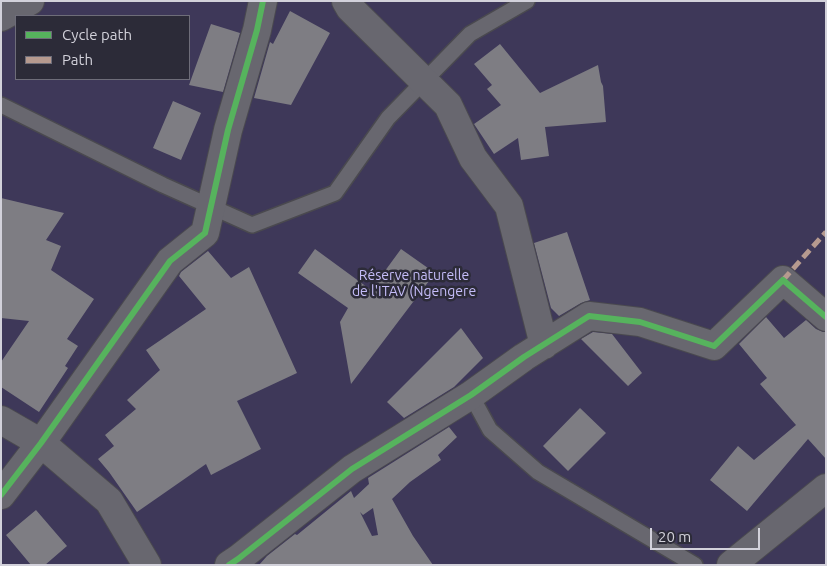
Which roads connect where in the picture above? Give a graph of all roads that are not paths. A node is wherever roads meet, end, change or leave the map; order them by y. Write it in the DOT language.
graph roads {
  1 [pos="30,1"];
  2 [pos="263,1"];
  3 [pos="346,1"];
  4 [pos="527,1"];
  5 [pos="1,17"];
  6 [pos="424,82"];
  7 [pos="1,105"];
  8 [pos="211,206"];
  9 [pos="826,317"];
  10 [pos="544,345"];
  11 [pos="470,395"];
  12 [pos="1,420"];
  13 [pos="41,443"];
  14 [pos="826,488"];
  15 [pos="1,495"];
  16 [pos="734,564"];
  17 [pos="147,565"];
  18 [pos="229,565"];
  19 [pos="695,565"];
  1 -- 5 [label="street"];
  2 -- 8 [label="street"];
  3 -- 6 [label="street"];
  4 -- 6 [label="lane"];
  6 -- 8 [label="lane"];
  6 -- 10 [label="street"];
  7 -- 8 [label="lane"];
  8 -- 13 [label="street"];
  9 -- 10 [label="street"];
  10 -- 11 [label="street"];
  11 -- 18 [label="street"];
  11 -- 19 [label="lane"];
  12 -- 13 [label="street"];
  13 -- 15 [label="street"];
  13 -- 17 [label="street"];
  14 -- 16 [label="street"];
}
